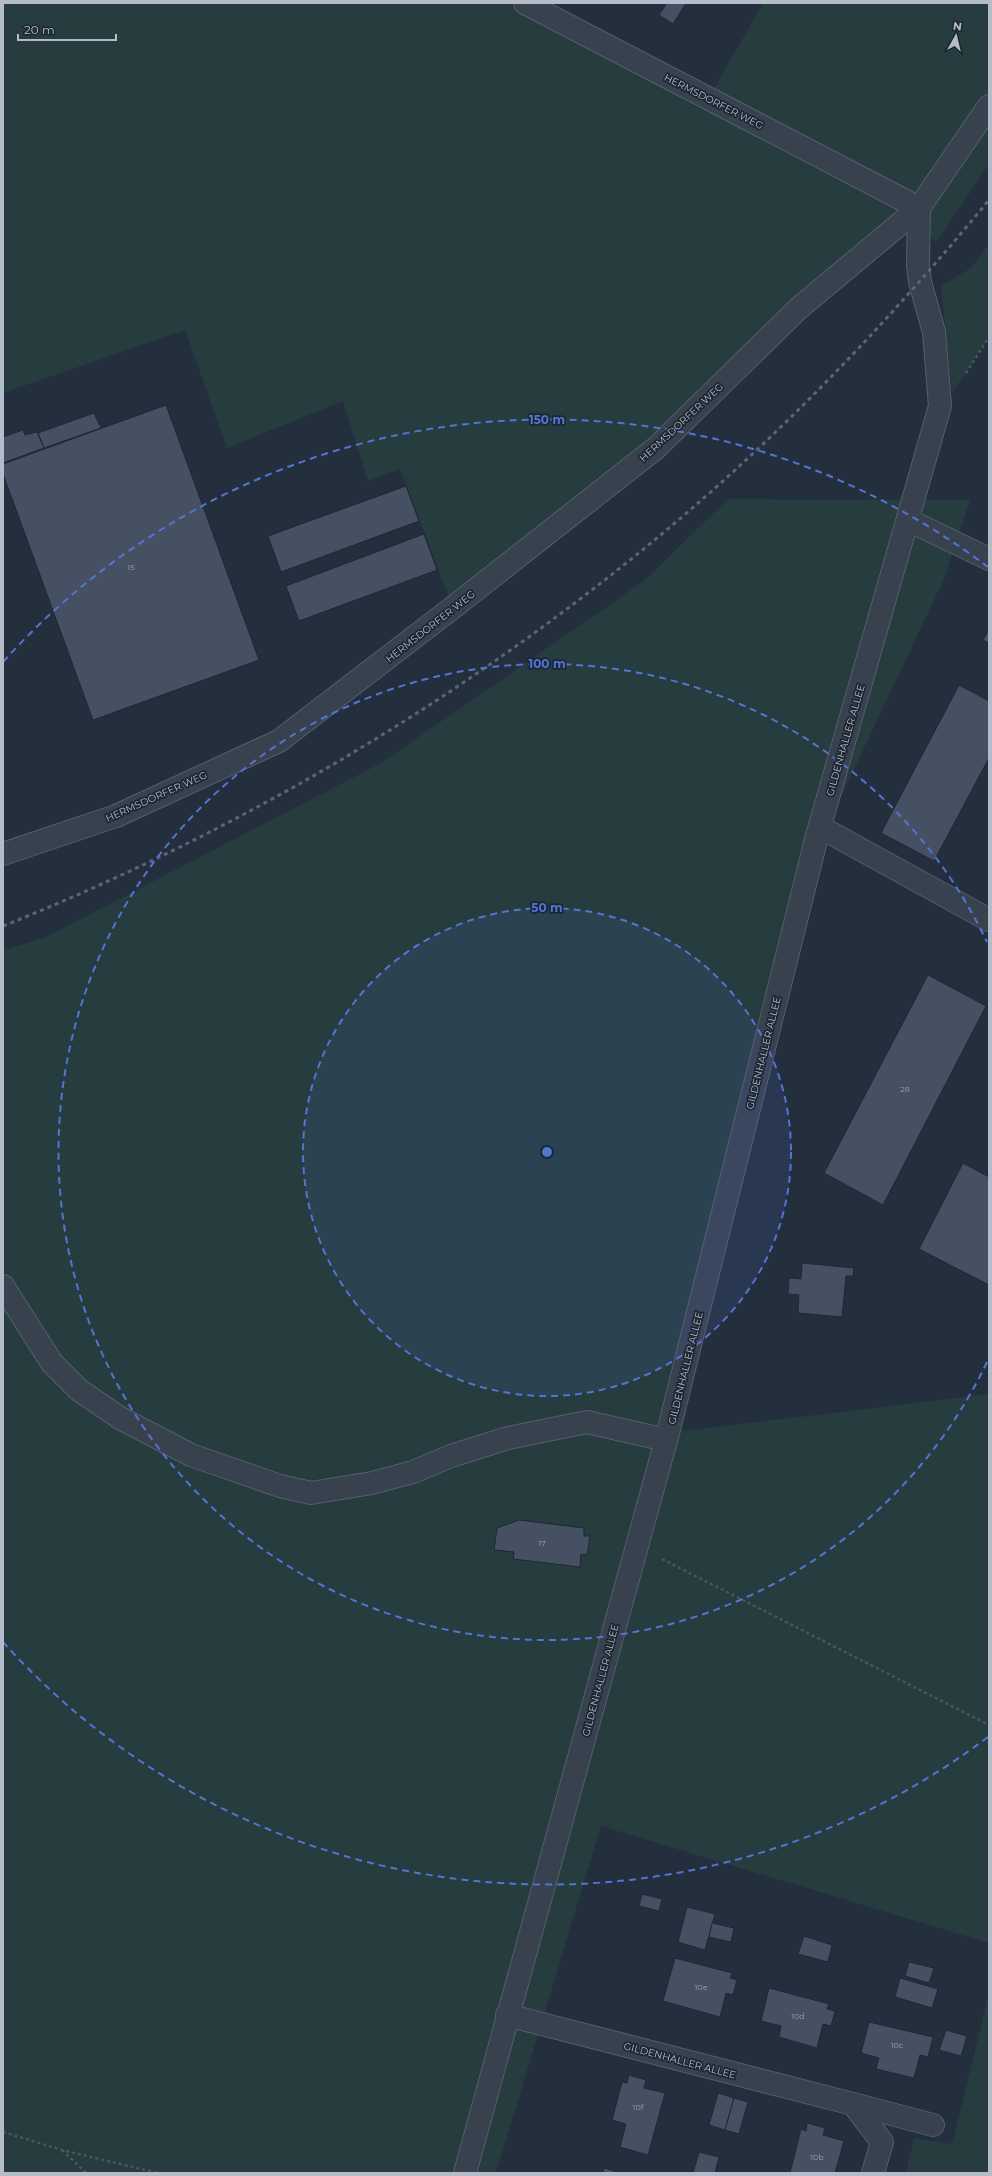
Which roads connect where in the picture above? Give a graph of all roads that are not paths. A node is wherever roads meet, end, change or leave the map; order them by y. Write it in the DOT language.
graph roads {
  1 [pos="525,3"];
  2 [pos="989,106"];
  3 [pos="919,208"];
  4 [pos="908,520"];
  5 [pos="989,559"];
  6 [pos="820,827"];
  7 [pos="3,854"];
  8 [pos="989,920"];
  9 [pos="3,1286"];
  10 [pos="666,1440"];
  11 [pos="507,2015"];
  12 [pos="853,2104"];
  13 [pos="933,2125"];
  14 [pos="465,2173"];
  15 [pos="873,2173"];
  1 -- 3 [label="street, HERMSDORFER WEG"];
  2 -- 3 [label="street"];
  3 -- 4 [label="street, GILDENHALLER ALLEE"];
  3 -- 7 [label="street, HERMSDORFER WEG"];
  4 -- 5 [label="street"];
  4 -- 6 [label="street, GILDENHALLER ALLEE"];
  6 -- 8 [label="street"];
  6 -- 10 [label="street, GILDENHALLER ALLEE"];
  9 -- 10 [label="street"];
  10 -- 11 [label="street, GILDENHALLER ALLEE"];
  11 -- 12 [label="street, GILDENHALLER ALLEE"];
  11 -- 14 [label="street, GILDENHALLER ALLEE"];
  12 -- 13 [label="street, GILDENHALLER ALLEE"];
  12 -- 15 [label="street"];
}
